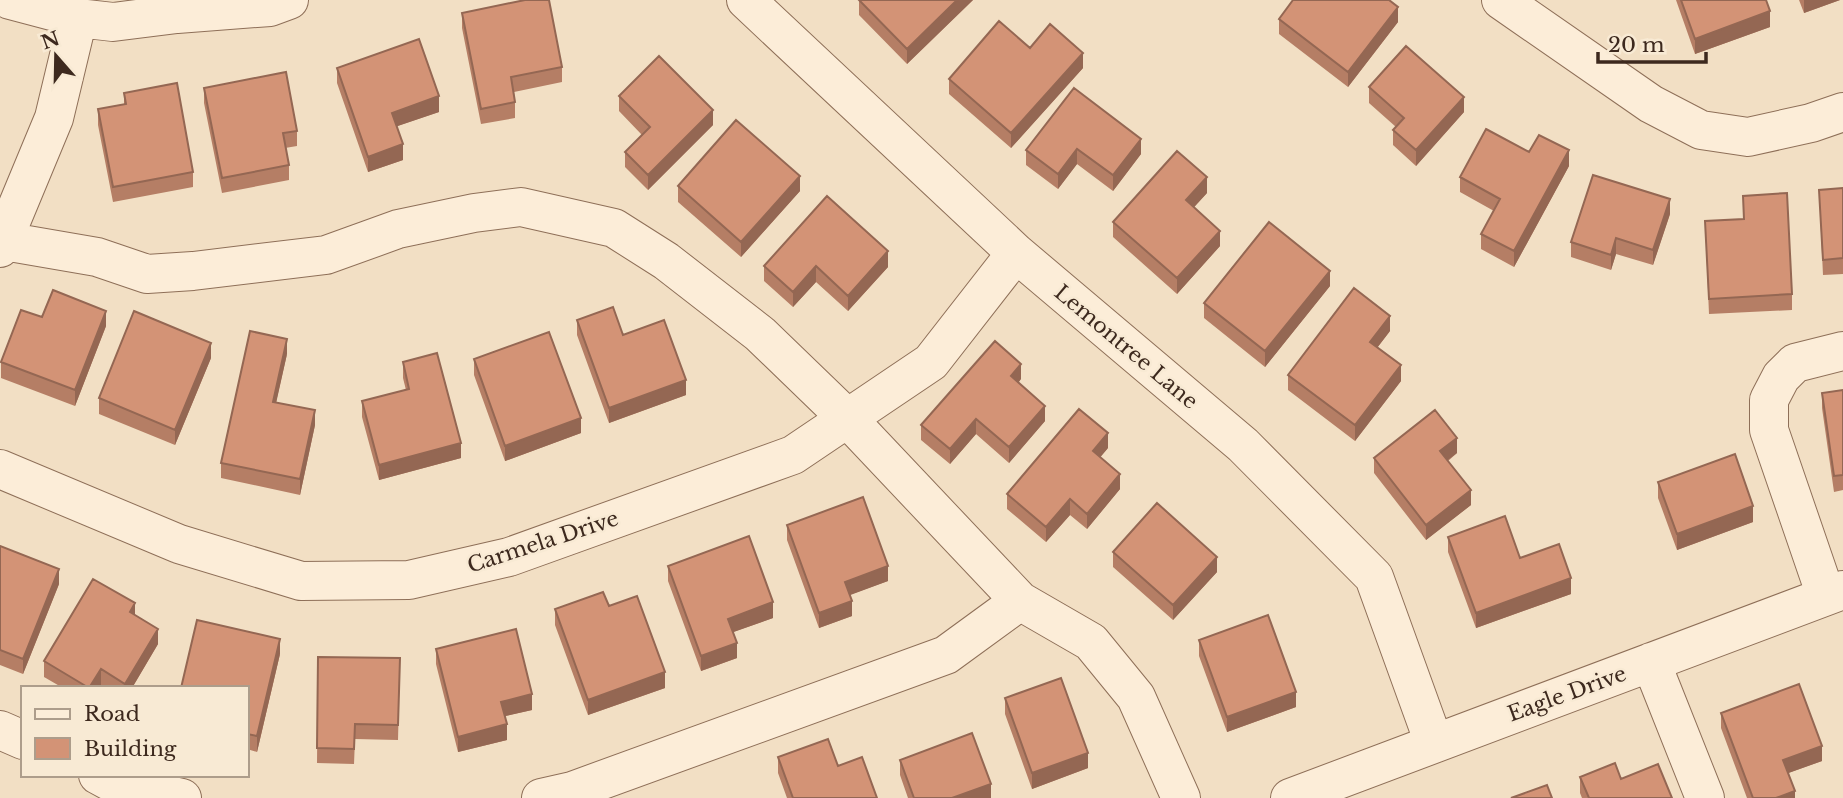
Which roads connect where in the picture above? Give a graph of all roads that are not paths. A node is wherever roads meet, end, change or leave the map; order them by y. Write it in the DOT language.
graph roads {
  1 [pos="9,0"];
  2 [pos="289,0"];
  3 [pos="746,0"];
  4 [pos="1517,4"];
  5 [pos="102,14"];
  6 [pos="1843,112"];
  7 [pos="2,244"];
  8 [pos="1016,253"];
  9 [pos="1843,351"];
  10 [pos="847,418"];
  11 [pos="0,469"];
  12 [pos="1835,593"];
  13 [pos="1020,601"];
  14 [pos="1651,662"];
  15 [pos="0,730"];
  16 [pos="21,739"];
  17 [pos="1434,743"];
  18 [pos="102,777"];
  19 [pos="182,798"];
  20 [pos="541,798"];
  21 [pos="1181,798"];
  22 [pos="1290,798"];
  23 [pos="1705,798"];
  1 -- 5 [label="street"];
  2 -- 5 [label="street"];
  3 -- 8 [label="street, Lemontree Lane"];
  4 -- 6 [label="street"];
  5 -- 7 [label="street"];
  7 -- 10 [label="street"];
  8 -- 10 [label="street, Carmela Drive"];
  8 -- 17 [label="street, Lemontree Lane"];
  9 -- 12 [label="street"];
  10 -- 11 [label="street, Carmela Drive"];
  10 -- 13 [label="street"];
  12 -- 14 [label="street, Eagle Drive"];
  13 -- 20 [label="street"];
  13 -- 21 [label="street"];
  14 -- 17 [label="street, Eagle Drive"];
  14 -- 23 [label="street"];
  15 -- 16 [label="street"];
  17 -- 22 [label="street, Eagle Drive"];
  18 -- 19 [label="street"];
}
